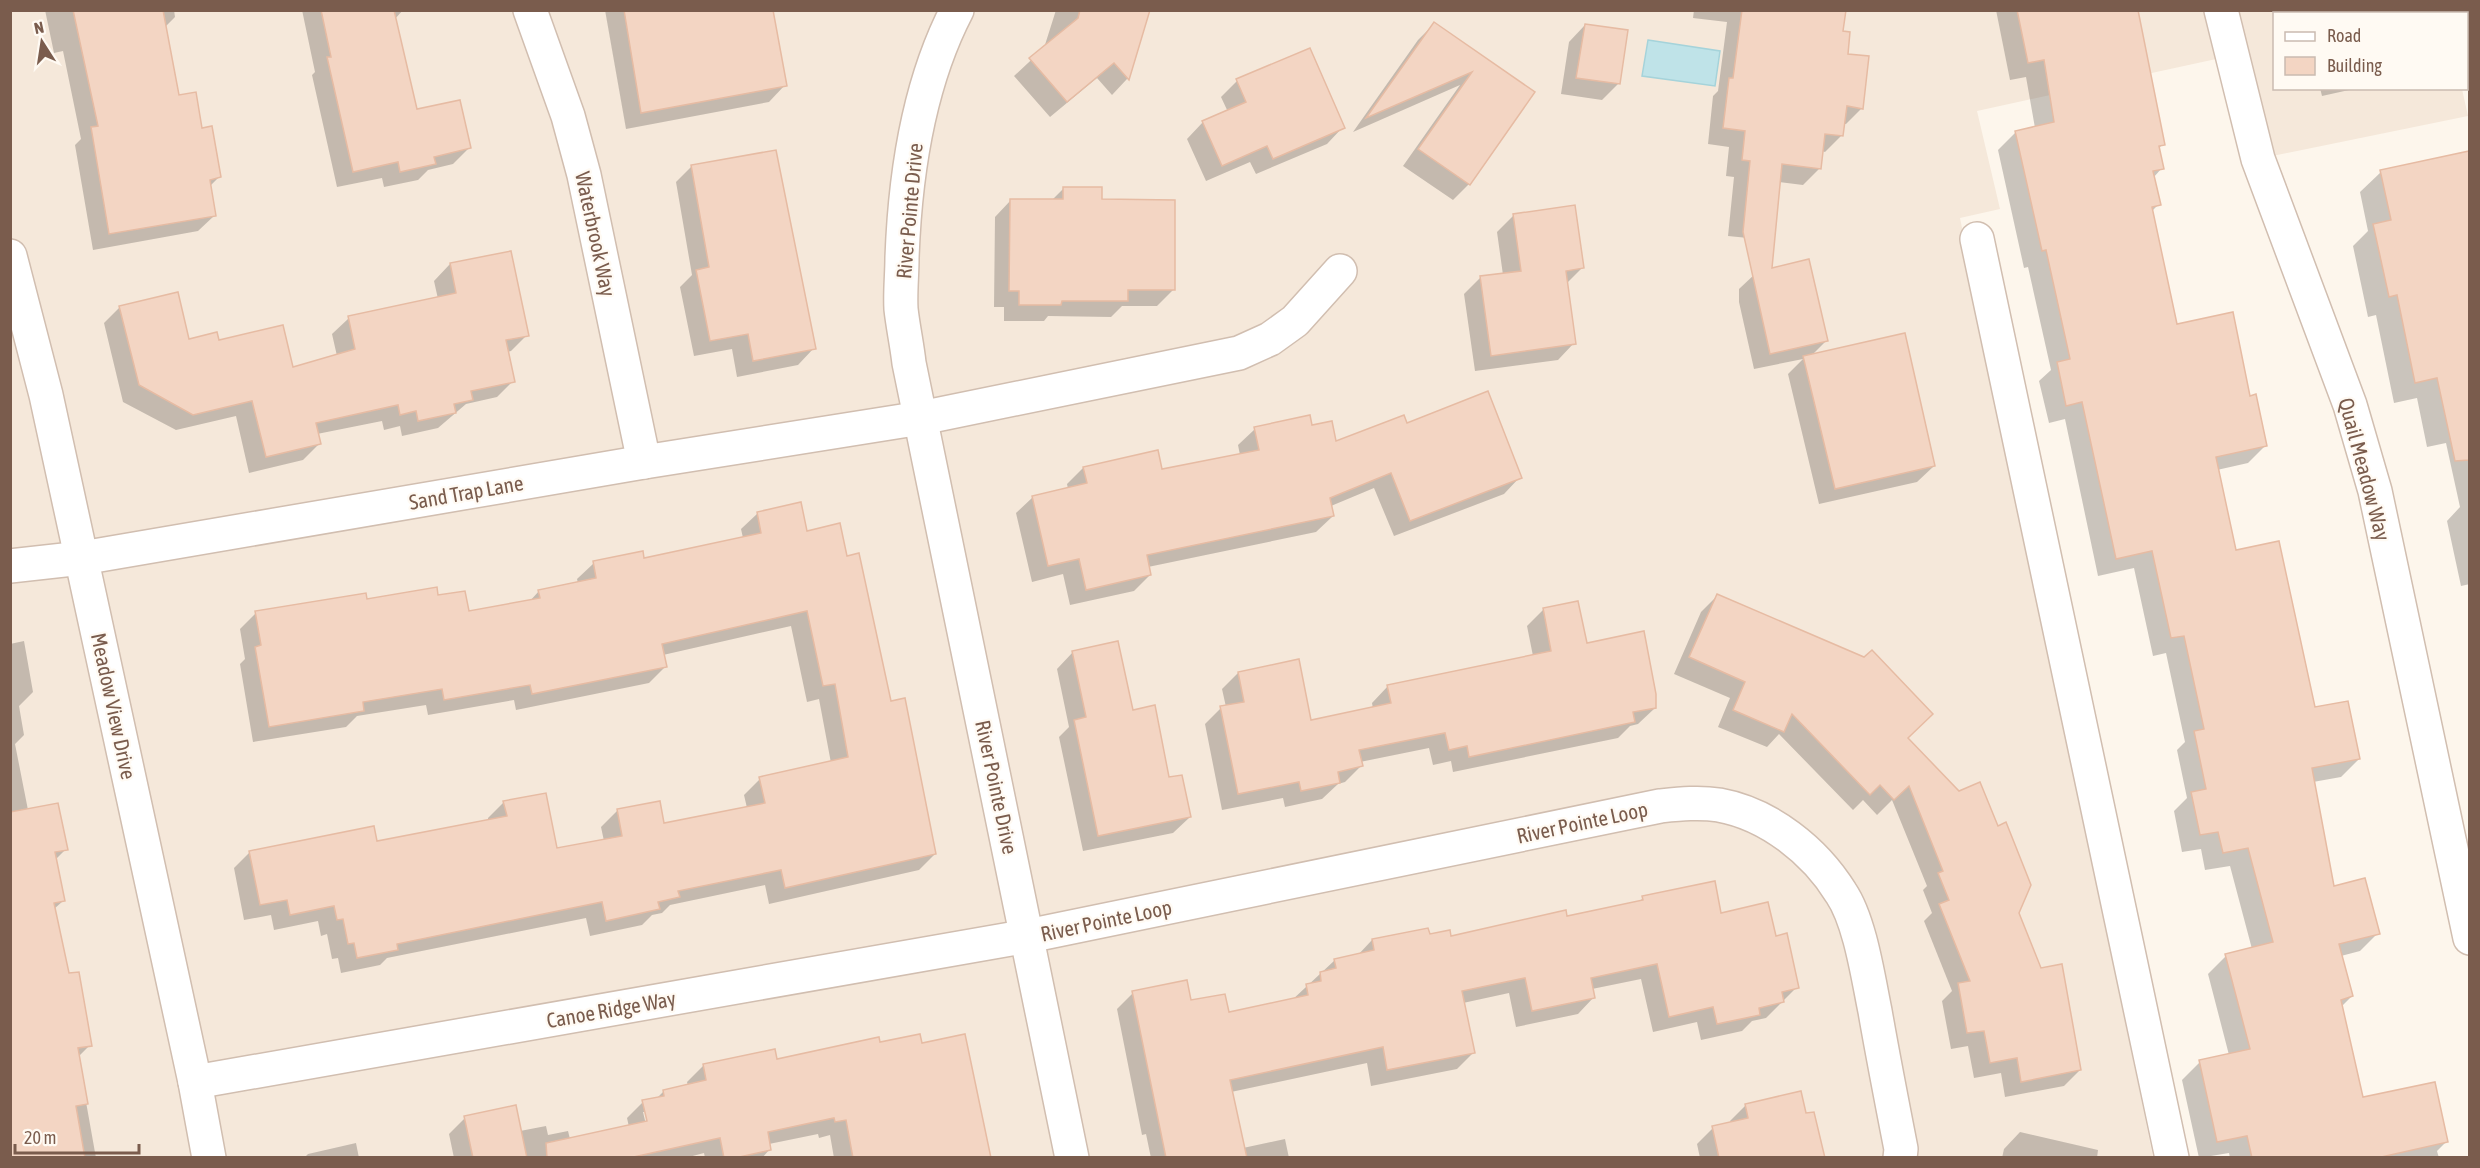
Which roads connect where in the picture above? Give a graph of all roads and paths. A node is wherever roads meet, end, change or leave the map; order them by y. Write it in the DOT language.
graph roads {
  1 [pos="530,10"];
  2 [pos="957,10"];
  3 [pos="2221,10"];
  4 [pos="1977,239"];
  5 [pos="10,256"];
  6 [pos="1340,271"];
  7 [pos="921,418"];
  8 [pos="644,462"];
  9 [pos="82,558"];
  10 [pos="10,566"];
  11 [pos="2468,924"];
  12 [pos="1028,936"];
  13 [pos="195,1082"];
  14 [pos="209,1158"];
  15 [pos="1072,1158"];
  16 [pos="1900,1158"];
  17 [pos="2172,1158"];
  1 -- 8 [label="street, Waterbrook Way"];
  2 -- 7 [label="street, River Pointe Drive"];
  3 -- 11 [label="street, Quail Meadow Way"];
  4 -- 17 [label="street"];
  5 -- 9 [label="street, Meadow View Drive"];
  6 -- 7 [label="street"];
  7 -- 8 [label="street, Sand Trap Lane"];
  7 -- 12 [label="street, River Pointe Drive"];
  8 -- 9 [label="street, Sand Trap Lane"];
  9 -- 10 [label="street, Sand Trap Lane"];
  9 -- 13 [label="street, Meadow View Drive"];
  12 -- 13 [label="street, Canoe Ridge Way"];
  12 -- 15 [label="street, River Pointe Drive"];
  12 -- 16 [label="street, River Pointe Loop"];
  13 -- 14 [label="street, Meadow View Drive"];
}
